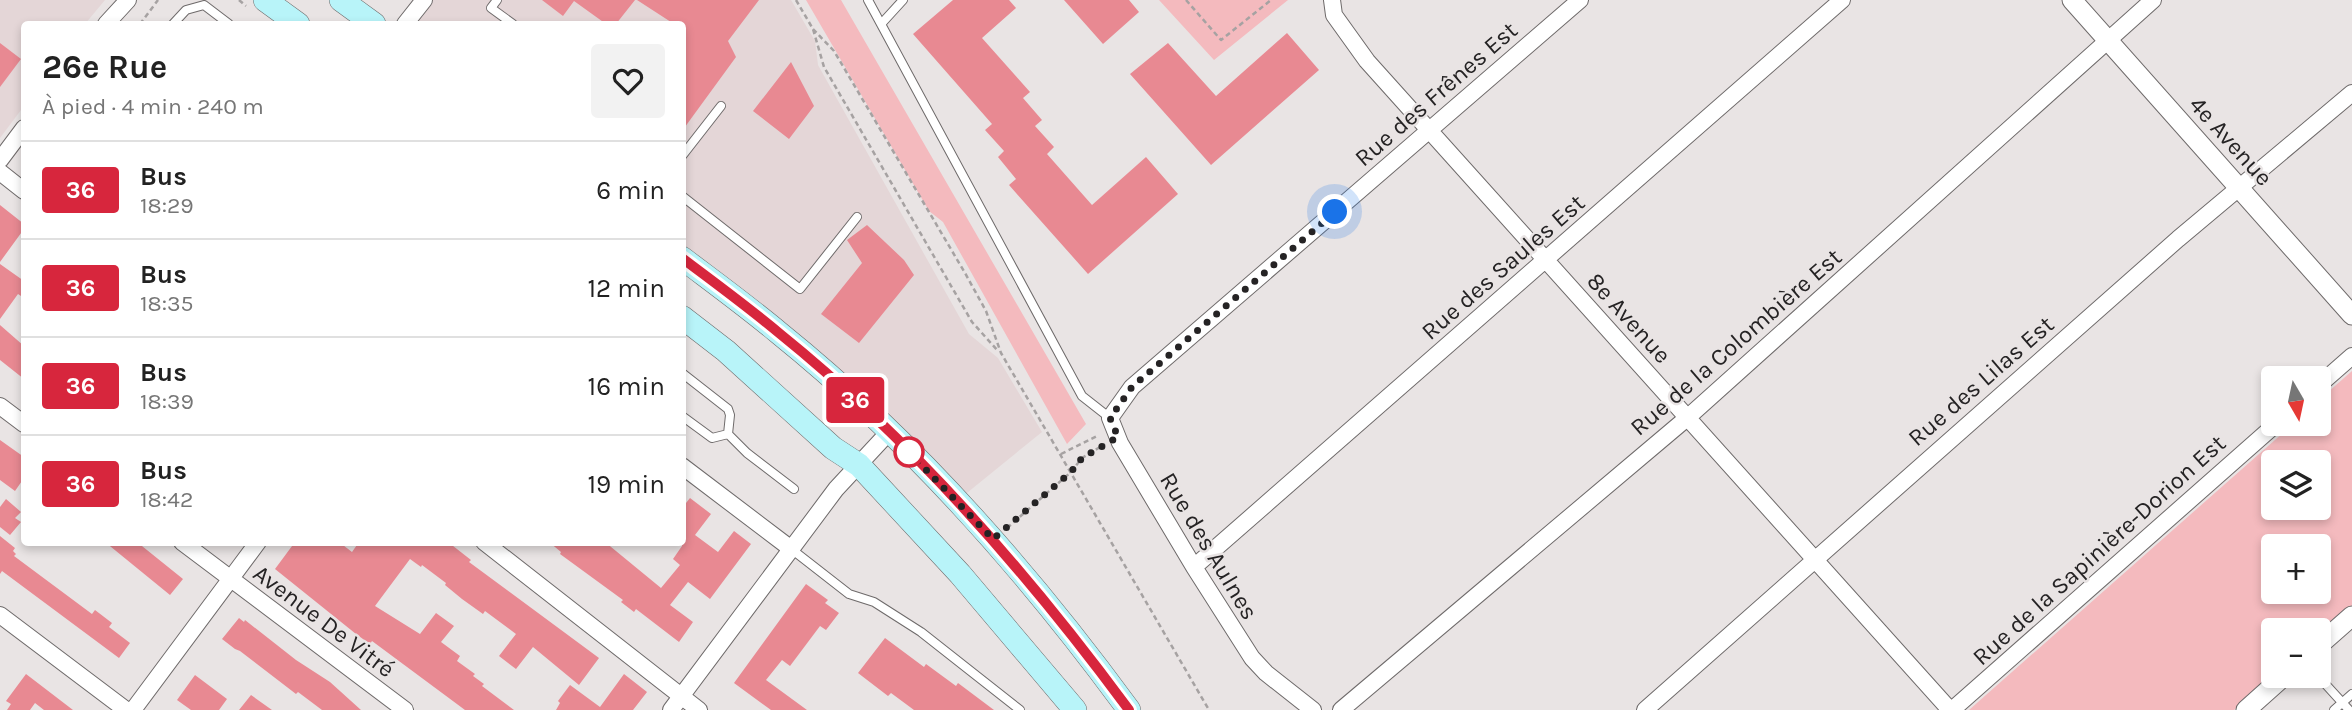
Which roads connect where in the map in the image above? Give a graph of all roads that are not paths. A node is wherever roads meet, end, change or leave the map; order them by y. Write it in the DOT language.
graph roads {
  1 [pos="128,0"];
  2 [pos="265,0"];
  3 [pos="341,0"];
  4 [pos="424,0"];
  5 [pos="497,0"];
  6 [pos="868,0"];
  7 [pos="903,0"];
  8 [pos="1580,0"];
  9 [pos="1842,0"];
  10 [pos="2072,0"];
  11 [pos="2153,0"];
  12 [pos="1333,7"];
  13 [pos="109,21"];
  14 [pos="176,21"];
  15 [pos="225,21"];
  16 [pos="294,21"];
  17 [pos="370,21"];
  18 [pos="407,21"];
  19 [pos="509,21"];
  20 [pos="882,23"];
  21 [pos="2109,41"];
  22 [pos="2352,93"];
  23 [pos="721,106"];
  24 [pos="1430,130"];
  25 [pos="21,132"];
  26 [pos="686,149"];
  27 [pos="0,160"];
  28 [pos="0,172"];
  29 [pos="2239,188"];
  30 [pos="21,189"];
  31 [pos="686,199"];
  32 [pos="857,217"];
  33 [pos="1546,260"];
  34 [pos="686,261"];
  35 [pos="2352,315"];
  36 [pos="686,320"];
  37 [pos="2352,356"];
  38 [pos="2331,374"];
  39 [pos="686,376"];
  40 [pos="0,406"];
  41 [pos="1688,418"];
  42 [pos="686,419"];
  43 [pos="21,422"];
  44 [pos="1114,428"];
  45 [pos="889,432"];
  46 [pos="728,433"];
  47 [pos="2262,436"];
  48 [pos="859,465"];
  49 [pos="686,469"];
  50 [pos="793,489"];
  51 [pos="187,546"];
  52 [pos="255,546"];
  53 [pos="489,546"];
  54 [pos="790,548"];
  55 [pos="1814,559"];
  56 [pos="1194,567"];
  57 [pos="230,578"];
  58 [pos="0,615"];
  59 [pos="2352,616"];
  60 [pos="2331,634"];
  61 [pos="2271,688"];
  62 [pos="2329,688"];
  63 [pos="2352,694"];
  64 [pos="681,696"];
  65 [pos="2342,702"];
  66 [pos="126,710"];
  67 [pos="133,710"];
  68 [pos="405,710"];
  69 [pos="671,710"];
  70 [pos="699,710"];
  71 [pos="1020,710"];
  72 [pos="1075,710"];
  73 [pos="1129,710"];
  74 [pos="1314,710"];
  75 [pos="1342,710"];
  76 [pos="1645,710"];
  77 [pos="1951,710"];
  78 [pos="2246,710"];
  79 [pos="2334,710"];
  80 [pos="2349,710"];
  1 -- 13 [label="street"];
  2 -- 16 [label="main road"];
  3 -- 17 [label="main road"];
  4 -- 18 [label="street"];
  5 -- 19 [label="lane"];
  6 -- 20 [label="lane"];
  7 -- 20 [label="lane"];
  8 -- 24 [label="street, Rue des Frênes Est"];
  9 -- 33 [label="street, Rue des Saules Est"];
  10 -- 21 [label="street, 4e Avenue"];
  11 -- 21 [label="street, Rue de la Colombière Est"];
  12 -- 24 [label="street, 8e Avenue"];
  14 -- 15 [label="lane"];
  20 -- 44 [label="lane"];
  21 -- 29 [label="street, 4e Avenue"];
  21 -- 41 [label="street, Rue de la Colombière Est"];
  22 -- 29 [label="street, Rue des Lilas Est"];
  23 -- 26 [label="lane"];
  24 -- 33 [label="street, 8e Avenue"];
  24 -- 44 [label="street, Rue des Frênes Est"];
  25 -- 27 [label="street"];
  28 -- 30 [label="street"];
  29 -- 35 [label="street, 4e Avenue"];
  29 -- 55 [label="street, Rue des Lilas Est"];
  31 -- 32 [label="lane"];
  33 -- 41 [label="street, 8e Avenue"];
  33 -- 56 [label="street, Rue des Saules Est"];
  34 -- 45 [label="main road"];
  36 -- 48 [label="main road"];
  37 -- 38 [label="street"];
  39 -- 46 [label="lane"];
  40 -- 43 [label="street"];
  41 -- 55 [label="street, 8e Avenue"];
  41 -- 75 [label="street, Rue de la Colombière Est"];
  42 -- 46 [label="lane"];
  44 -- 56 [label="street, Rue des Aulnes"];
  45 -- 48 [label="street"];
  45 -- 73 [label="main road"];
  46 -- 50 [label="lane"];
  47 -- 77 [label="street, Rue de la Sapinière-Dorion Est"];
  48 -- 54 [label="street"];
  48 -- 72 [label="main road"];
  49 -- 54 [label="street"];
  51 -- 57 [label="street, Avenue De Vitré"];
  52 -- 57 [label="street"];
  53 -- 64 [label="street"];
  54 -- 64 [label="street"];
  54 -- 71 [label="lane"];
  55 -- 76 [label="street, Rue des Lilas Est"];
  55 -- 77 [label="street, 8e Avenue"];
  56 -- 74 [label="street, Rue des Aulnes"];
  57 -- 67 [label="street"];
  57 -- 68 [label="street, Avenue De Vitré"];
  58 -- 66 [label="street"];
  59 -- 60 [label="street"];
  61 -- 78 [label="street"];
  62 -- 65 [label="lane"];
  63 -- 65 [label="lane"];
  64 -- 69 [label="street"];
  64 -- 70 [label="street"];
  65 -- 79 [label="lane"];
  65 -- 80 [label="lane"];
}
